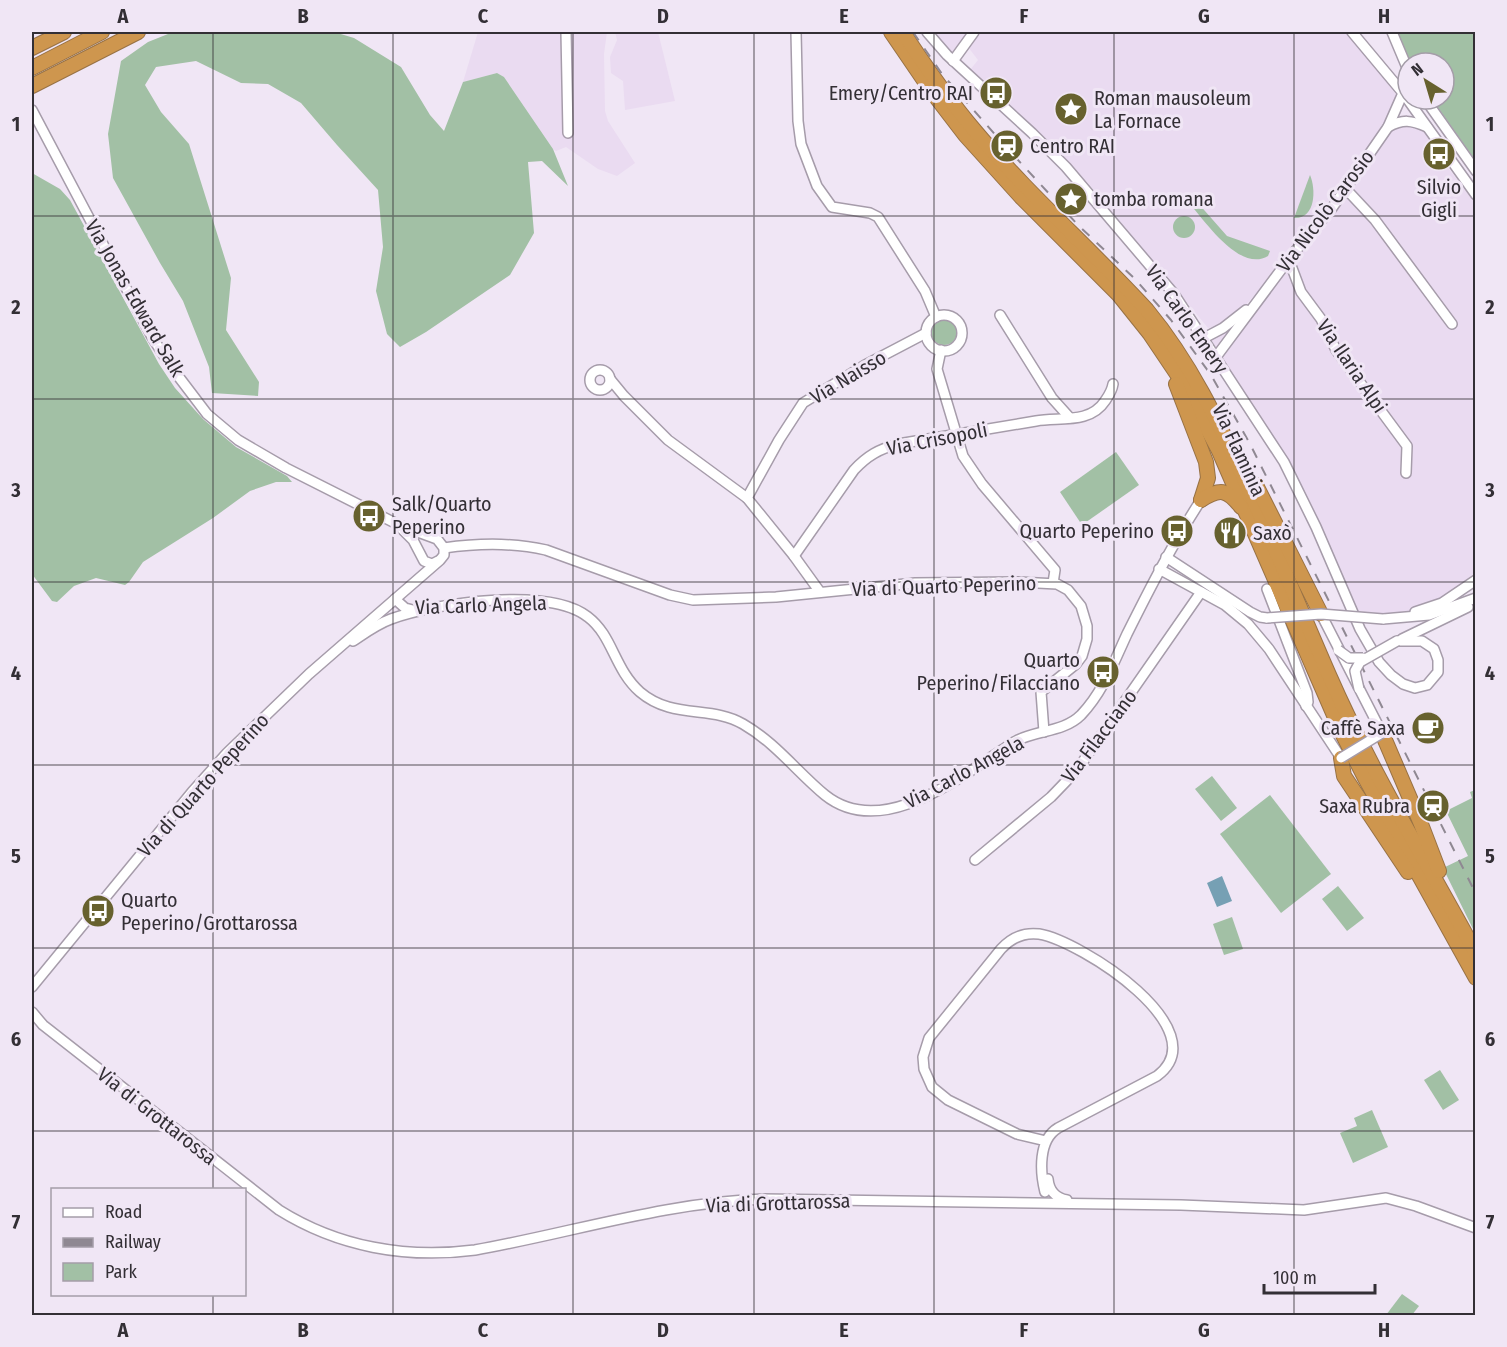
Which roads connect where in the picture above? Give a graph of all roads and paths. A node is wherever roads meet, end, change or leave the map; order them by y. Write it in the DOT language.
graph roads {
  1 [pos="64,32"];
  2 [pos="102,32"];
  3 [pos="138,32"];
  4 [pos="143,32"];
  5 [pos="566,32"];
  6 [pos="796,32"];
  7 [pos="891,32"];
  8 [pos="903,32"];
  9 [pos="927,32"];
  10 [pos="974,32"];
  11 [pos="1352,32"];
  12 [pos="1392,32"];
  13 [pos="113,45"];
  14 [pos="32,48"];
  15 [pos="1400,51"];
  16 [pos="953,61"];
  17 [pos="32,68"];
  18 [pos="1396,85"];
  19 [pos="32,86"];
  20 [pos="1396,109"];
  21 [pos="32,110"];
  22 [pos="1416,111"];
  23 [pos="1434,111"];
  24 [pos="1388,127"];
  25 [pos="1427,127"];
  26 [pos="568,133"];
  27 [pos="1476,171"];
  28 [pos="1345,188"];
  29 [pos="1476,195"];
  30 [pos="1287,261"];
  31 [pos="1263,294"];
  32 [pos="1000,315"];
  33 [pos="936,317"];
  34 [pos="1452,324"];
  35 [pos="926,333"];
  36 [pos="1150,334"];
  37 [pos="1204,338"];
  38 [pos="941,350"];
  39 [pos="1216,357"];
  40 [pos="612,384"];
  41 [pos="1113,384"];
  42 [pos="1070,418"];
  43 [pos="1223,431"];
  44 [pos="955,435"];
  45 [pos="1406,473"];
  46 [pos="747,498"];
  47 [pos="1201,500"];
  48 [pos="1248,516"];
  49 [pos="399,525"];
  50 [pos="431,539"];
  51 [pos="444,548"];
  52 [pos="420,556"];
  53 [pos="794,556"];
  54 [pos="1166,557"];
  55 [pos="438,561"];
  56 [pos="1160,569"];
  57 [pos="1476,580"];
  58 [pos="415,581"];
  59 [pos="1053,583"];
  60 [pos="1267,589"];
  61 [pos="820,592"];
  62 [pos="1201,592"];
  63 [pos="395,600"];
  64 [pos="1476,600"];
  65 [pos="384,608"];
  66 [pos="420,612"];
  67 [pos="1321,614"];
  68 [pos="401,616"];
  69 [pos="1388,618"];
  70 [pos="1397,641"];
  71 [pos="340,648"];
  72 [pos="1338,650"];
  73 [pos="1363,658"];
  74 [pos="1359,689"];
  75 [pos="1306,706"];
  76 [pos="1044,732"];
  77 [pos="1382,733"];
  78 [pos="1341,759"];
  79 [pos="975,860"];
  80 [pos="1439,912"];
  81 [pos="1455,915"];
  82 [pos="1476,952"];
  83 [pos="1476,978"];
  84 [pos="33,984"];
  85 [pos="32,1012"];
  86 [pos="32,1024"];
  87 [pos="43,1025"];
  88 [pos="1046,1141"];
  89 [pos="1048,1182"];
  90 [pos="1045,1192"];
  91 [pos="1045,1203"];
  92 [pos="1102,1204"];
  93 [pos="1476,1228"];
  1 -- 14 [label="highway"];
  2 -- 17 [label="highway"];
  3 -- 13 [label="highway"];
  4 -- 13 [label="highway"];
  5 -- 26 [label="street"];
  6 -- 33 [label="street"];
  7 -- 36 [label="highway, Via Flaminia"];
  8 -- 43 [label="highway, Via Flaminia"];
  9 -- 16 [label="street, Via Carlo Emery"];
  10 -- 16 [label="street"];
  11 -- 18 [label="street"];
  12 -- 15 [label="street"];
  13 -- 19 [label="highway"];
  16 -- 37 [label="street, Via Carlo Emery"];
  20 -- 24 [label="street, Via Nicolò Carosio"];
  21 -- 49 [label="street, Via Jonas Edward Salk"];
  22 -- 25 [label="street"];
  23 -- 27 [label="street"];
  24 -- 25 [label="street"];
  24 -- 28 [label="street, Via Nicolò Carosio"];
  25 -- 29 [label="street"];
  28 -- 30 [label="street, Via Nicolò Carosio"];
  28 -- 34 [label="street"];
  30 -- 31 [label="street, Via Nicolò Carosio"];
  30 -- 45 [label="street, Via Ilaria Alpi"];
  31 -- 37 [label="street, Via Nicolò Carosio"];
  31 -- 39 [label="street, Via Nicolò Carosio"];
  32 -- 42 [label="street"];
  33 -- 35 [label="street"];
  33 -- 38 [label="street"];
  35 -- 38 [label="street"];
  35 -- 46 [label="street, Via Naisso"];
  36 -- 47 [label="highway"];
  36 -- 48 [label="highway, Via Flaminia"];
  37 -- 39 [label="street, Via Carlo Emery"];
  38 -- 44 [label="street"];
  39 -- 70 [label="street, Via Carlo Emery"];
  40 -- 46 [label="street"];
  41 -- 42 [label="street, Via Crisopoli"];
  42 -- 44 [label="street, Via Crisopoli"];
  43 -- 67 [label="highway"];
  43 -- 81 [label="highway, Via Flaminia"];
  44 -- 53 [label="street, Via Crisopoli"];
  44 -- 59 [label="street"];
  46 -- 53 [label="street"];
  47 -- 48 [label="highway"];
  47 -- 54 [label="street"];
  48 -- 80 [label="highway, Via Flaminia"];
  49 -- 50 [label="street, Via Jonas Edward Salk"];
  49 -- 52 [label="street, Via Jonas Edward Salk"];
  50 -- 51 [label="street"];
  50 -- 52 [label="street"];
  51 -- 55 [label="street"];
  51 -- 61 [label="street, Via di Quarto Peperino"];
  52 -- 55 [label="street"];
  52 -- 58 [label="street"];
  53 -- 61 [label="street"];
  54 -- 56 [label="street"];
  54 -- 67 [label="street, bridge"];
  55 -- 58 [label="street, Via di Quarto Peperino"];
  56 -- 62 [label="street"];
  56 -- 76 [label="street"];
  57 -- 69 [label="street"];
  58 -- 63 [label="street, Via di Quarto Peperino"];
  59 -- 61 [label="street, Via di Quarto Peperino"];
  59 -- 76 [label="street, Via di Quarto Peperino"];
  60 -- 75 [label="street"];
  62 -- 75 [label="street"];
  62 -- 79 [label="street, Via Filacciano"];
  63 -- 65 [label="street, Via di Quarto Peperino"];
  63 -- 66 [label="street, Via Carlo Angela"];
  64 -- 69 [label="street"];
  64 -- 70 [label="street"];
  65 -- 68 [label="street, Via Carlo Angela"];
  65 -- 71 [label="street, Via di Quarto Peperino"];
  66 -- 68 [label="street"];
  66 -- 76 [label="street, Via Carlo Angela"];
  67 -- 69 [label="street, bridge"];
  67 -- 72 [label="street"];
  68 -- 71 [label="street, Via Carlo Angela"];
  70 -- 73 [label="street, bridge"];
  71 -- 84 [label="street, Via di Quarto Peperino"];
  72 -- 73 [label="street, bridge"];
  72 -- 74 [label="street, bridge"];
  73 -- 74 [label="street, bridge"];
  74 -- 77 [label="street"];
  75 -- 78 [label="street"];
  77 -- 78 [label="street, bridge"];
  77 -- 81 [label="highway"];
  78 -- 80 [label="highway"];
  80 -- 83 [label="highway, Via Flaminia"];
  81 -- 82 [label="highway, Via Flaminia"];
  85 -- 87 [label="street, Via di Grottarossa"];
  86 -- 87 [label="street"];
  87 -- 91 [label="street, Via di Grottarossa"];
  88 -- 88 [label="street"];
  88 -- 89 [label="street"];
  88 -- 90 [label="street"];
  89 -- 90 [label="street"];
  89 -- 92 [label="street"];
  90 -- 91 [label="street"];
  91 -- 92 [label="street, Via di Grottarossa"];
  92 -- 93 [label="street, Via di Grottarossa"];
}
